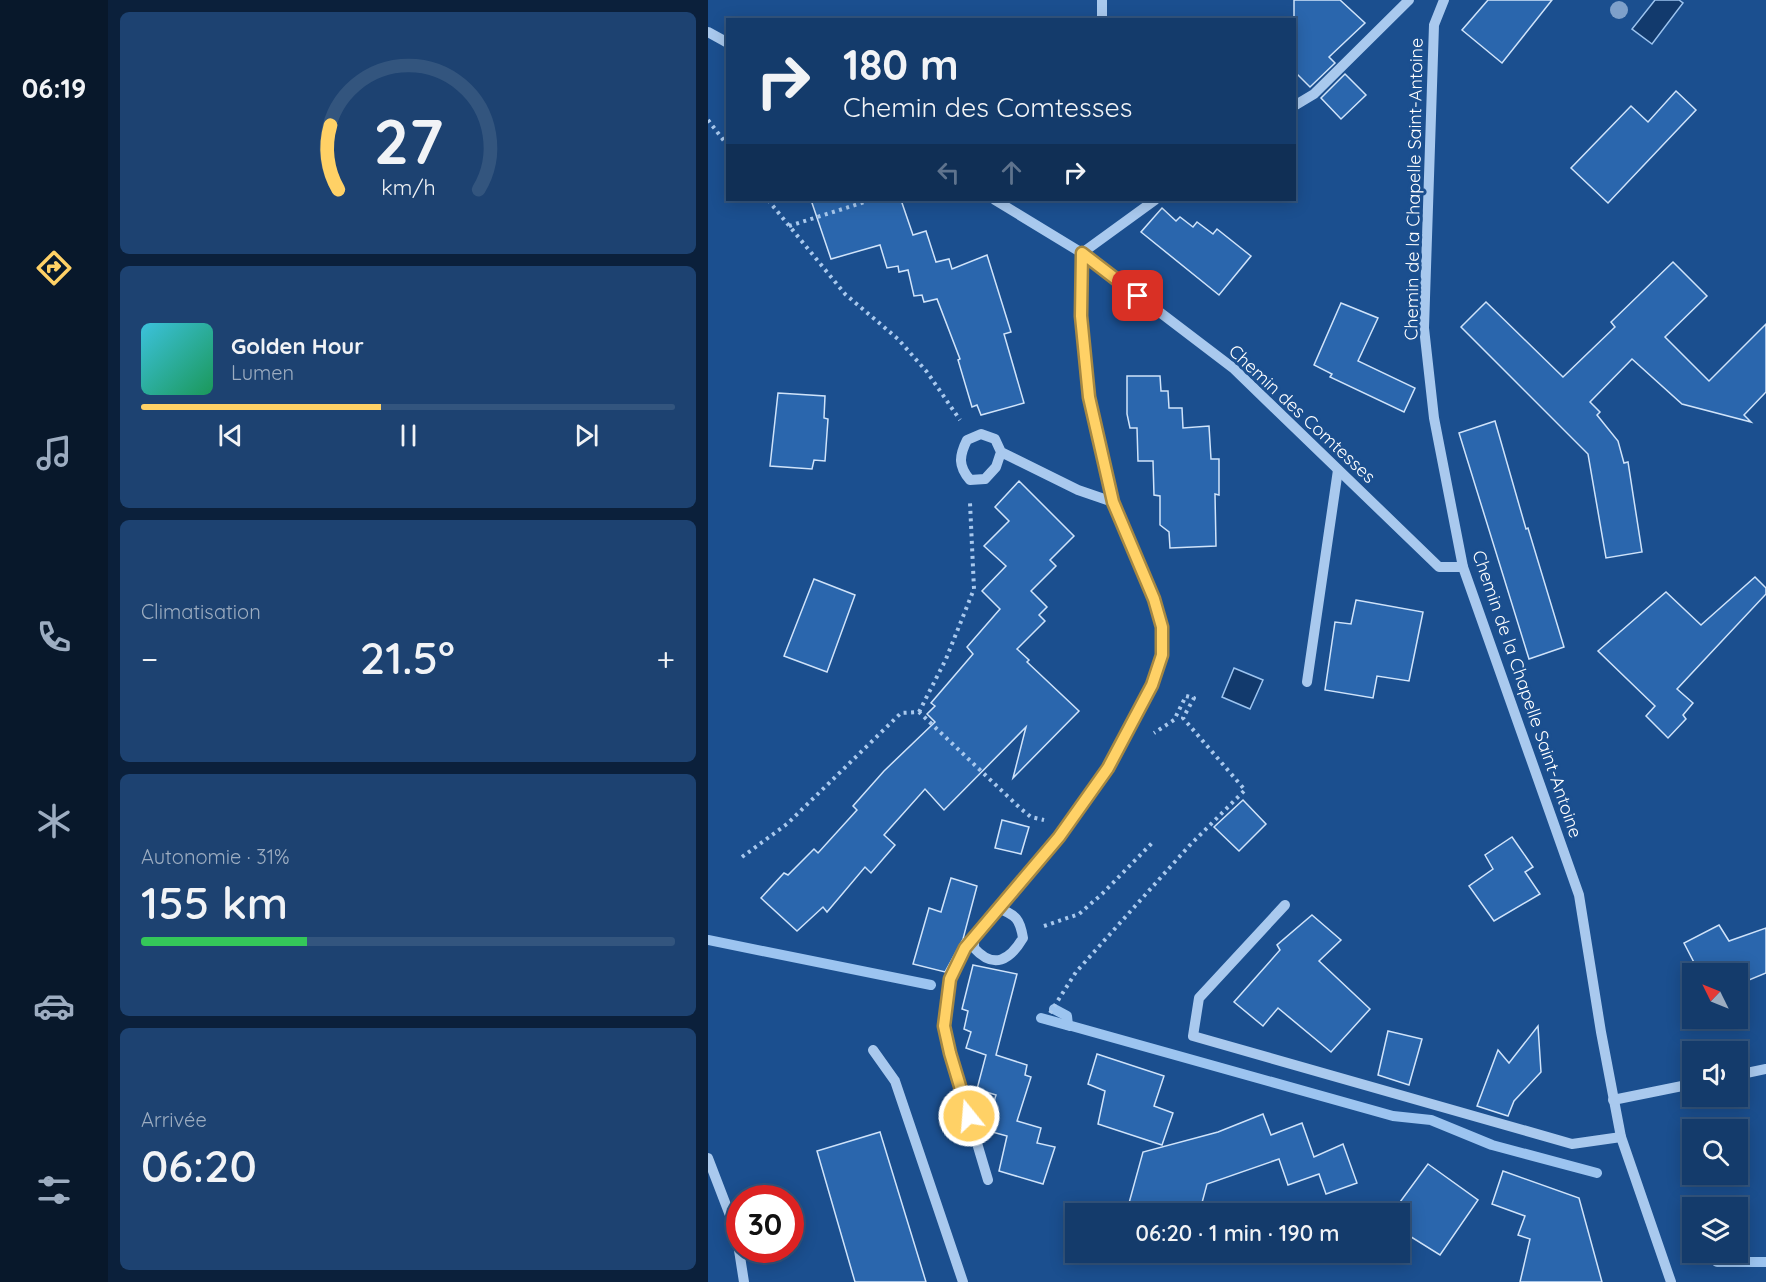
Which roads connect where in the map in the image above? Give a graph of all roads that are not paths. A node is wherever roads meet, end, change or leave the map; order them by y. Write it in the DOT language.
graph roads {
  1 [pos="1102,0"];
  2 [pos="1409,0"];
  3 [pos="1444,0"];
  4 [pos="1102,18"];
  5 [pos="708,32"];
  6 [pos="726,42"];
  7 [pos="1296,105"];
  8 [pos="997,201"];
  9 [pos="1154,201"];
  10 [pos="1082,253"];
  11 [pos="1001,452"];
  12 [pos="1338,470"];
  13 [pos="1113,502"];
  14 [pos="1463,567"];
  15 [pos="1307,681"];
  16 [pos="1285,905"];
  17 [pos="999,908"];
  18 [pos="974,937"];
  19 [pos="873,1050"];
  20 [pos="1766,1069"];
  21 [pos="1748,1073"];
  22 [pos="1682,1086"];
  23 [pos="1613,1100"];
  24 [pos="1621,1137"];
  25 [pos="708,1158"];
  26 [pos="988,1179"];
  27 [pos="744,1282"];
  28 [pos="963,1282"];
  29 [pos="1671,1282"];
  1 -- 4 [label="street"];
  2 -- 7 [label="street"];
  3 -- 14 [label="street, Chemin de la Chapelle Saint-Antoine"];
  5 -- 6 [label="street"];
  8 -- 10 [label="street, Chemin des Comtesses"];
  9 -- 10 [label="street"];
  10 -- 12 [label="street, Chemin des Comtesses"];
  10 -- 13 [label="street"];
  11 -- 11 [label="street"];
  11 -- 13 [label="street"];
  12 -- 14 [label="street, Chemin des Comtesses"];
  12 -- 15 [label="street"];
  13 -- 17 [label="street"];
  14 -- 23 [label="street, Chemin de la Chapelle Saint-Antoine"];
  16 -- 24 [label="street"];
  17 -- 18 [label="street"];
  17 -- 18 [label="street"];
  18 -- 26 [label="street"];
  19 -- 28 [label="street"];
  20 -- 21 [label="street"];
  22 -- 23 [label="street"];
  23 -- 24 [label="street, Chemin de la Chapelle Saint-Antoine"];
  24 -- 29 [label="street, Chemin de la Chapelle Saint-Antoine"];
  25 -- 27 [label="street"];
}
